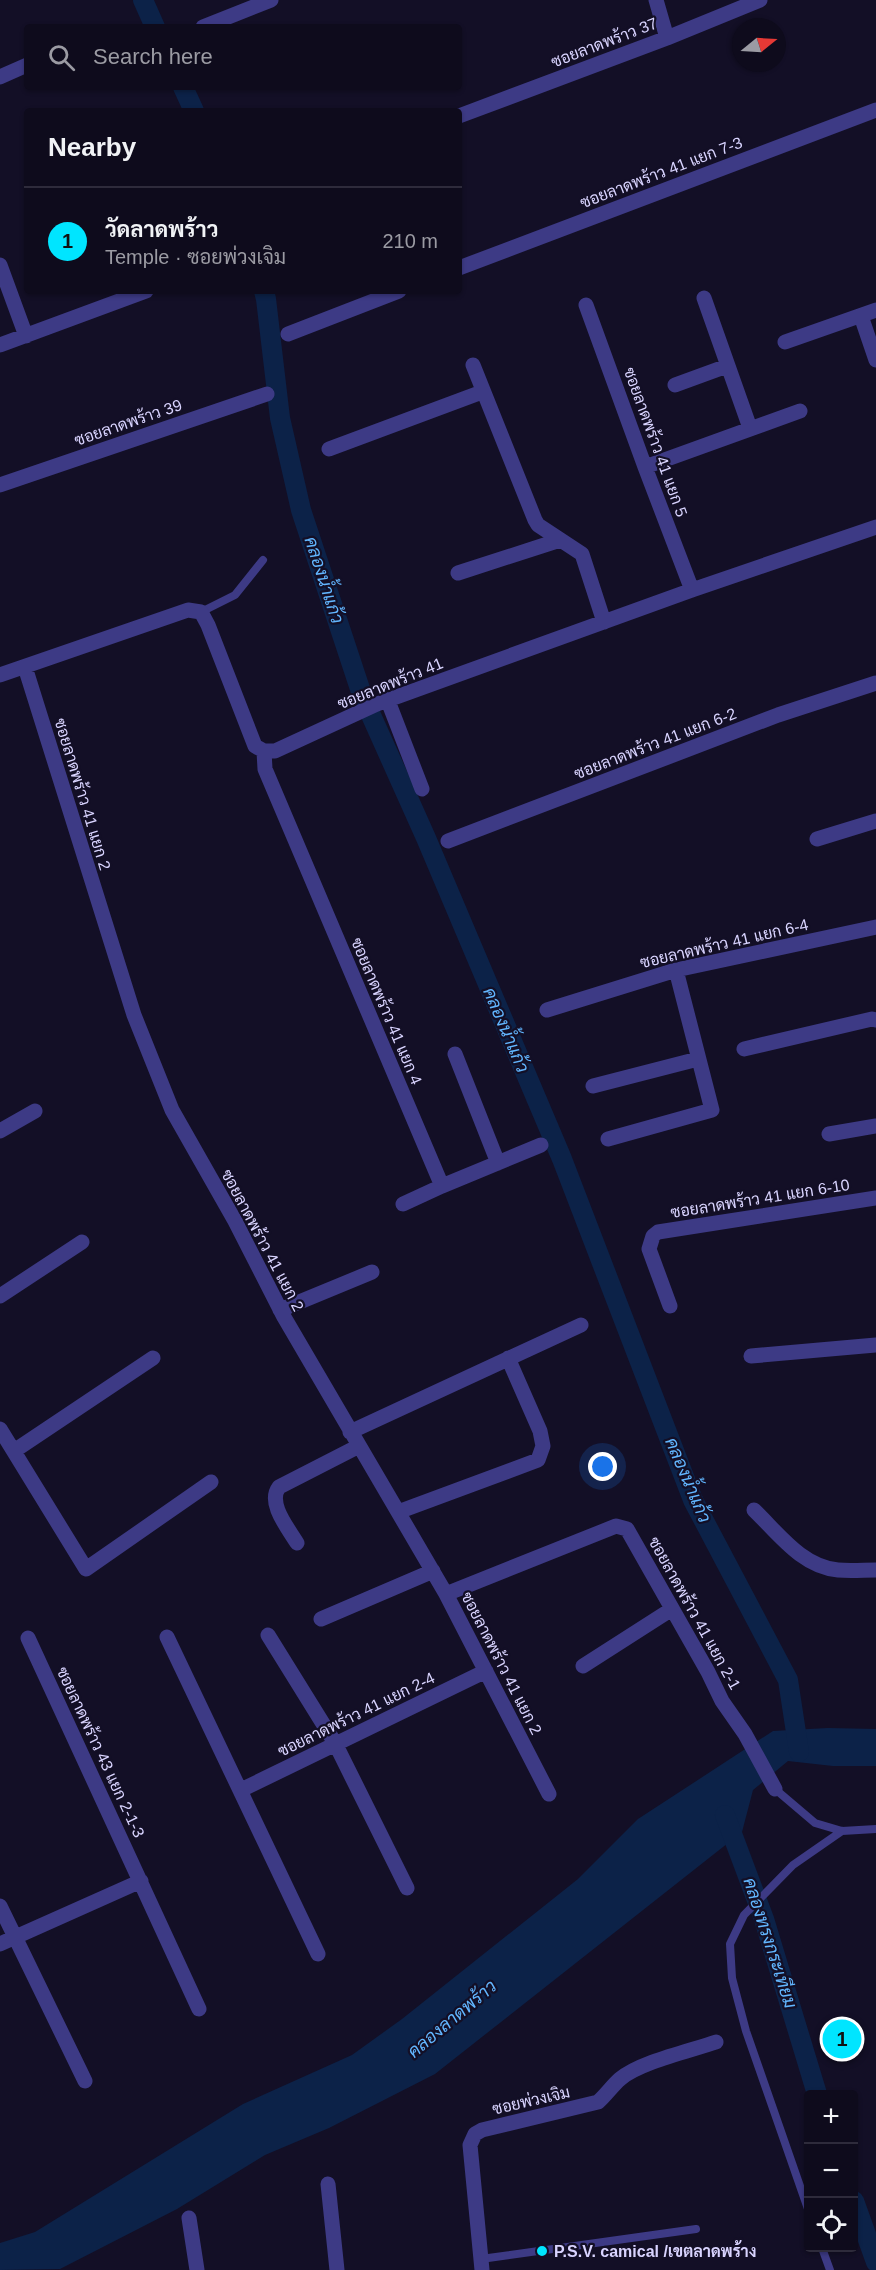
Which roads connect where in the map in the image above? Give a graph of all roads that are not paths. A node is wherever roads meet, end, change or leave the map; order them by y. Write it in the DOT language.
graph roads {
  1 [pos="271,0"];
  2 [pos="656,0"];
  3 [pos="760,0"];
  4 [pos="211,24"];
  5 [pos="667,38"];
  6 [pos="24,66"];
  7 [pos="0,77"];
  8 [pos="876,110"];
  9 [pos="462,115"];
  10 [pos="0,265"];
  11 [pos="462,267"];
  12 [pos="138,294"];
  13 [pos="391,294"];
  14 [pos="704,298"];
  15 [pos="586,305"];
  16 [pos="876,310"];
  17 [pos="861,315"];
  18 [pos="288,334"];
  19 [pos="26,336"];
  20 [pos="785,342"];
  21 [pos="0,345"];
  22 [pos="876,360"];
  23 [pos="473,365"];
  24 [pos="727,366"];
  25 [pos="675,385"];
  26 [pos="482,392"];
  27 [pos="267,394"];
  28 [pos="800,411"];
  29 [pos="750,428"];
  30 [pos="329,449"];
  31 [pos="645,467"];
  32 [pos="0,485"];
  33 [pos="876,527"];
  34 [pos="561,540"];
  35 [pos="262,560"];
  36 [pos="458,573"];
  37 [pos="692,590"];
  38 [pos="201,612"];
  39 [pos="604,622"];
  40 [pos="25,668"];
  41 [pos="0,675"];
  42 [pos="875,687"];
  43 [pos="382,703"];
  44 [pos="264,751"];
  45 [pos="422,789"];
  46 [pos="876,821"];
  47 [pos="817,838"];
  48 [pos="448,842"];
  49 [pos="876,927"];
  50 [pos="676,970"];
  51 [pos="547,1010"];
  52 [pos="876,1020"];
  53 [pos="744,1049"];
  54 [pos="455,1054"];
  55 [pos="698,1059"];
  56 [pos="593,1086"];
  57 [pos="35,1111"];
  58 [pos="876,1126"];
  59 [pos="0,1131"];
  60 [pos="829,1134"];
  61 [pos="608,1138"];
  62 [pos="541,1145"];
  63 [pos="498,1163"];
  64 [pos="442,1186"];
  65 [pos="876,1198"];
  66 [pos="403,1204"];
  67 [pos="82,1242"];
  68 [pos="372,1272"];
  69 [pos="0,1296"];
  70 [pos="670,1306"];
  71 [pos="280,1310"];
  72 [pos="581,1325"];
  73 [pos="876,1345"];
  74 [pos="751,1356"];
  75 [pos="153,1358"];
  76 [pos="508,1358"];
  77 [pos="0,1428"];
  78 [pos="350,1432"];
  79 [pos="359,1446"];
  80 [pos="14,1451"];
  81 [pos="211,1482"];
  82 [pos="754,1510"];
  83 [pos="398,1512"];
  84 [pos="297,1544"];
  85 [pos="876,1569"];
  86 [pos="433,1571"];
  87 [pos="446,1594"];
  88 [pos="672,1610"];
  89 [pos="321,1619"];
  90 [pos="268,1635"];
  91 [pos="167,1637"];
  92 [pos="28,1638"];
  93 [pos="583,1666"];
  94 [pos="486,1671"];
  95 [pos="335,1743"];
  96 [pos="775,1789"];
  97 [pos="241,1790"];
  98 [pos="549,1794"];
  99 [pos="876,1829"];
  100 [pos="842,1832"];
  101 [pos="141,1881"];
  102 [pos="407,1888"];
  103 [pos="0,1905"];
  104 [pos="15,1937"];
  105 [pos="0,1944"];
  106 [pos="318,1954"];
  107 [pos="199,2008"];
  108 [pos="716,2042"];
  109 [pos="85,2081"];
  110 [pos="328,2184"];
  111 [pos="804,2198"];
  112 [pos="189,2218"];
  113 [pos="696,2229"];
  114 [pos="824,2252"];
  115 [pos="481,2265"];
  116 [pos="197,2270"];
  117 [pos="337,2270"];
  118 [pos="830,2270"];
  1 -- 4 [label="street"];
  2 -- 5 [label="street"];
  3 -- 5 [label="street, ซอยลาดพร้าว 37"];
  5 -- 9 [label="street, ซอยลาดพร้าว 37"];
  6 -- 7 [label="street"];
  8 -- 11 [label="street, ซอยลาดพร้าว 41 แยก 7-3"];
  10 -- 19 [label="street"];
  12 -- 19 [label="street"];
  13 -- 18 [label="street"];
  14 -- 24 [label="street"];
  15 -- 31 [label="street, ซอยลาดพร้าว 41 แยก 5"];
  16 -- 17 [label="street"];
  17 -- 20 [label="street"];
  17 -- 22 [label="street"];
  19 -- 21 [label="street"];
  23 -- 26 [label="street"];
  24 -- 25 [label="street"];
  24 -- 29 [label="street"];
  26 -- 30 [label="street"];
  26 -- 34 [label="street"];
  27 -- 32 [label="street, ซอยลาดพร้าว 39"];
  28 -- 29 [label="street"];
  29 -- 31 [label="street"];
  31 -- 37 [label="street, ซอยลาดพร้าว 41 แยก 5"];
  33 -- 37 [label="street, ซอยลาดพร้าว 41"];
  34 -- 36 [label="street"];
  34 -- 39 [label="street"];
  35 -- 38 [label="lane"];
  37 -- 39 [label="street, ซอยลาดพร้าว 41"];
  38 -- 40 [label="street"];
  38 -- 44 [label="street"];
  39 -- 43 [label="street, ซอยลาดพร้าว 41"];
  40 -- 41 [label="street"];
  40 -- 71 [label="street, ซอยลาดพร้าว 41 แยก 2"];
  42 -- 48 [label="street, ซอยลาดพร้าว 41 แยก 6-2"];
  43 -- 44 [label="street, ซอยลาดพร้าว 41"];
  43 -- 45 [label="street"];
  44 -- 64 [label="street, ซอยลาดพร้าว 41 แยก 4"];
  46 -- 47 [label="street"];
  49 -- 50 [label="street, ซอยลาดพร้าว 41 แยก 6-4"];
  50 -- 51 [label="street, ซอยลาดพร้าว 41 แยก 6-4"];
  50 -- 55 [label="street"];
  52 -- 53 [label="street"];
  54 -- 63 [label="street"];
  55 -- 56 [label="street"];
  55 -- 61 [label="street"];
  57 -- 59 [label="street"];
  58 -- 60 [label="street"];
  62 -- 63 [label="street"];
  63 -- 64 [label="street"];
  64 -- 66 [label="street"];
  65 -- 70 [label="street, ซอยลาดพร้าว 41 แยก 6-10"];
  67 -- 69 [label="street"];
  68 -- 71 [label="street"];
  71 -- 78 [label="street, ซอยลาดพร้าว 41 แยก 2"];
  72 -- 76 [label="street"];
  73 -- 74 [label="street"];
  75 -- 80 [label="street"];
  76 -- 78 [label="street"];
  76 -- 83 [label="street"];
  77 -- 80 [label="street"];
  78 -- 79 [label="street, ซอยลาดพร้าว 41 แยก 2"];
  79 -- 83 [label="street, ซอยลาดพร้าว 41 แยก 2"];
  79 -- 84 [label="street"];
  80 -- 81 [label="street"];
  82 -- 85 [label="street"];
  83 -- 86 [label="street, ซอยลาดพร้าว 41 แยก 2"];
  86 -- 87 [label="street, ซอยลาดพร้าว 41 แยก 2"];
  86 -- 89 [label="street"];
  87 -- 88 [label="street, ซอยลาดพร้าว 41 แยก 2-1"];
  87 -- 94 [label="street, ซอยลาดพร้าว 41 แยก 2"];
  88 -- 93 [label="street"];
  88 -- 96 [label="street, ซอยลาดพร้าว 41 แยก 2-1"];
  90 -- 95 [label="street"];
  91 -- 97 [label="street"];
  92 -- 101 [label="street, ซอยลาดพร้าว 43 แยก 2-1-3"];
  94 -- 95 [label="street, ซอยลาดพร้าว 41 แยก 2-4"];
  94 -- 98 [label="street, ซอยลาดพร้าว 41 แยก 2"];
  95 -- 97 [label="street, ซอยลาดพร้าว 41 แยก 2-4"];
  95 -- 102 [label="street"];
  96 -- 100 [label="lane"];
  97 -- 106 [label="street"];
  99 -- 100 [label="lane"];
  100 -- 111 [label="lane"];
  101 -- 104 [label="street"];
  101 -- 107 [label="street, ซอยลาดพร้าว 43 แยก 2-1-3"];
  103 -- 104 [label="street"];
  104 -- 105 [label="street"];
  104 -- 109 [label="street"];
  108 -- 115 [label="street, ซอยพ่วงเจิม"];
  110 -- 117 [label="street"];
  112 -- 116 [label="street"];
  113 -- 115 [label="lane"];
  114 -- 118 [label="lane"];
}
